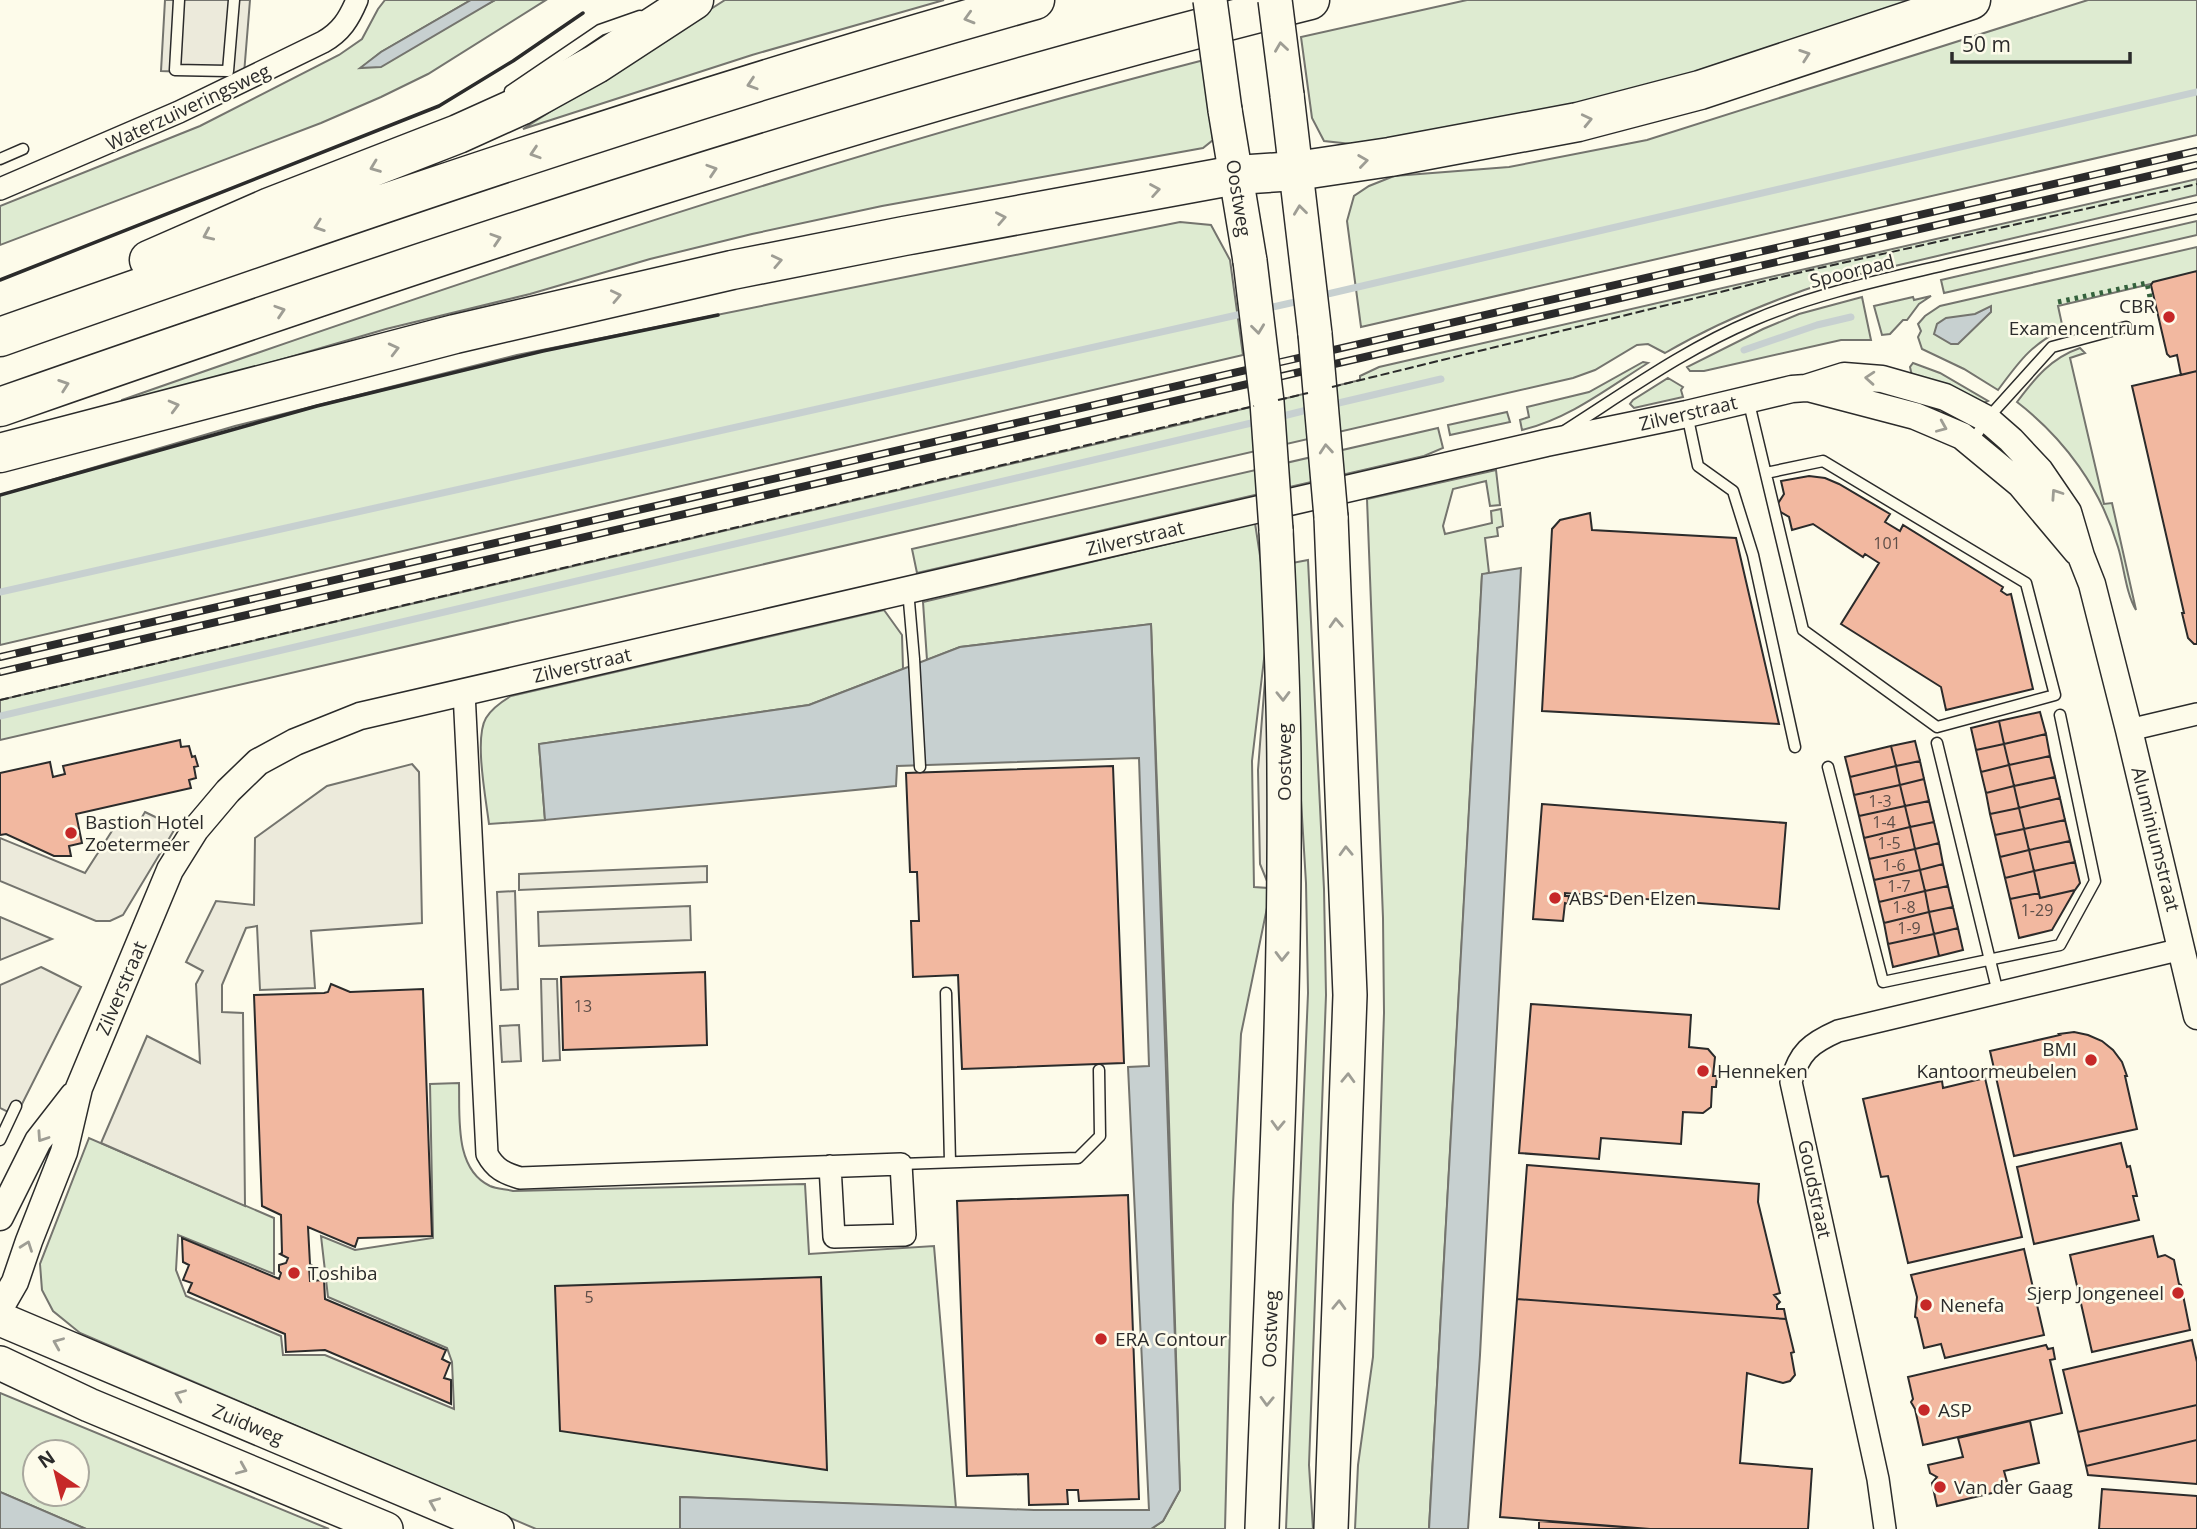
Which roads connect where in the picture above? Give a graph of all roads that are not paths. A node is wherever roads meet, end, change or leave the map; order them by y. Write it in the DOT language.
graph roads {
  1 [pos="179,0"];
  2 [pos="234,0"];
  3 [pos="357,0"];
  4 [pos="688,0"];
  5 [pos="694,0"];
  6 [pos="1035,0"];
  7 [pos="1210,0"];
  8 [pos="1275,0"];
  9 [pos="1310,0"];
  10 [pos="1971,0"];
  11 [pos="502,97"];
  12 [pos="481,112"];
  13 [pos="439,142"];
  14 [pos="23,149"];
  15 [pos="0,159"];
  16 [pos="1296,171"];
  17 [pos="1236,175"];
  18 [pos="0,189"];
  19 [pos="2197,208"];
  20 [pos="0,326"];
  21 [pos="2126,327"];
  22 [pos="0,337"];
  23 [pos="1807,388"];
  24 [pos="1748,399"];
  25 [pos="0,407"];
  26 [pos="1687,414"];
  27 [pos="1987,419"];
  28 [pos="1546,443"];
  29 [pos="1971,443"];
  30 [pos="0,453"];
  31 [pos="1766,473"];
  32 [pos="2081,556"];
  33 [pos="908,590"];
  34 [pos="464,692"];
  35 [pos="2197,714"];
  36 [pos="2060,715"];
  37 [pos="2129,730"];
  38 [pos="1937,743"];
  39 [pos="1795,747"];
  40 [pos="920,767"];
  41 [pos="1828,767"];
  42 [pos="2190,947"];
  43 [pos="1990,960"];
  44 [pos="946,993"];
  45 [pos="1998,993"];
  46 [pos="2197,1016"];
  47 [pos="1099,1070"];
  48 [pos="79,1088"];
  49 [pos="16,1106"];
  50 [pos="0,1140"];
  51 [pos="950,1162"];
  52 [pos="901,1164"];
  53 [pos="830,1166"];
  54 [pos="0,1217"];
  55 [pos="0,1308"];
  56 [pos="0,1319"];
  57 [pos="0,1363"];
  58 [pos="49,1400"];
  59 [pos="89,1405"];
  60 [pos="386,1529"];
  61 [pos="497,1529"];
  62 [pos="1262,1529"];
  63 [pos="1331,1529"];
  64 [pos="1885,1529"];
  1 -- 2 [label="lane"];
  3 -- 18 [label="street, Waterzuiveringsweg"];
  4 -- 11 [label="lane"];
  5 -- 13 [label="highway"];
  6 -- 22 [label="highway, one-way"];
  7 -- 17 [label="main road, Oostweg, bridge"];
  16 -- 8 [label="main road, one-way, bridge"];
  25 -- 9 [label="highway, one-way"];
  16 -- 10 [label="highway, one-way"];
  12 -- 13 [label="lane"];
  13 -- 20 [label="highway, one-way"];
  14 -- 15 [label="lane"];
  16 -- 17 [label="highway"];
  63 -- 16 [label="main road, one-way, bridge"];
  30 -- 17 [label="highway, one-way"];
  17 -- 62 [label="main road, Oostweg, one-way, bridge"];
  19 -- 28 [label="lane, Spoorpad"];
  21 -- 27 [label="lane"];
  23 -- 24 [label="street, Zilverstraat"];
  27 -- 23 [label="street, Zilverstraat, one-way"];
  23 -- 29 [label="street, Zilverstraat, one-way"];
  24 -- 26 [label="street, Zilverstraat"];
  24 -- 31 [label="lane"];
  26 -- 28 [label="street, Zilverstraat"];
  26 -- 39 [label="lane"];
  27 -- 29 [label="lane"];
  32 -- 27 [label="street, Zilverstraat, one-way"];
  28 -- 33 [label="street, Zilverstraat"];
  29 -- 32 [label="street, Zilverstraat"];
  31 -- 31 [label="lane"];
  32 -- 37 [label="street, Zilverstraat"];
  33 -- 34 [label="street, Zilverstraat"];
  33 -- 40 [label="lane"];
  34 -- 48 [label="street, Zilverstraat"];
  34 -- 53 [label="street"];
  35 -- 37 [label="street"];
  36 -- 43 [label="lane"];
  37 -- 42 [label="street, Aluminiumstraat"];
  38 -- 43 [label="lane"];
  41 -- 43 [label="lane"];
  42 -- 45 [label="street, Goudstraat"];
  42 -- 46 [label="street, Aluminiumstraat"];
  43 -- 45 [label="lane"];
  44 -- 51 [label="lane"];
  45 -- 64 [label="street, Goudstraat"];
  47 -- 51 [label="lane"];
  48 -- 54 [label="street, Zilverstraat, one-way"];
  55 -- 48 [label="street, Zilverstraat, one-way"];
  49 -- 50 [label="lane"];
  51 -- 52 [label="lane"];
  52 -- 53 [label="street"];
  52 -- 53 [label="street"];
  61 -- 56 [label="main road, Zuidweg, one-way"];
  57 -- 59 [label="main road"];
  58 -- 59 [label="lane"];
  59 -- 60 [label="main road, one-way"];
}
